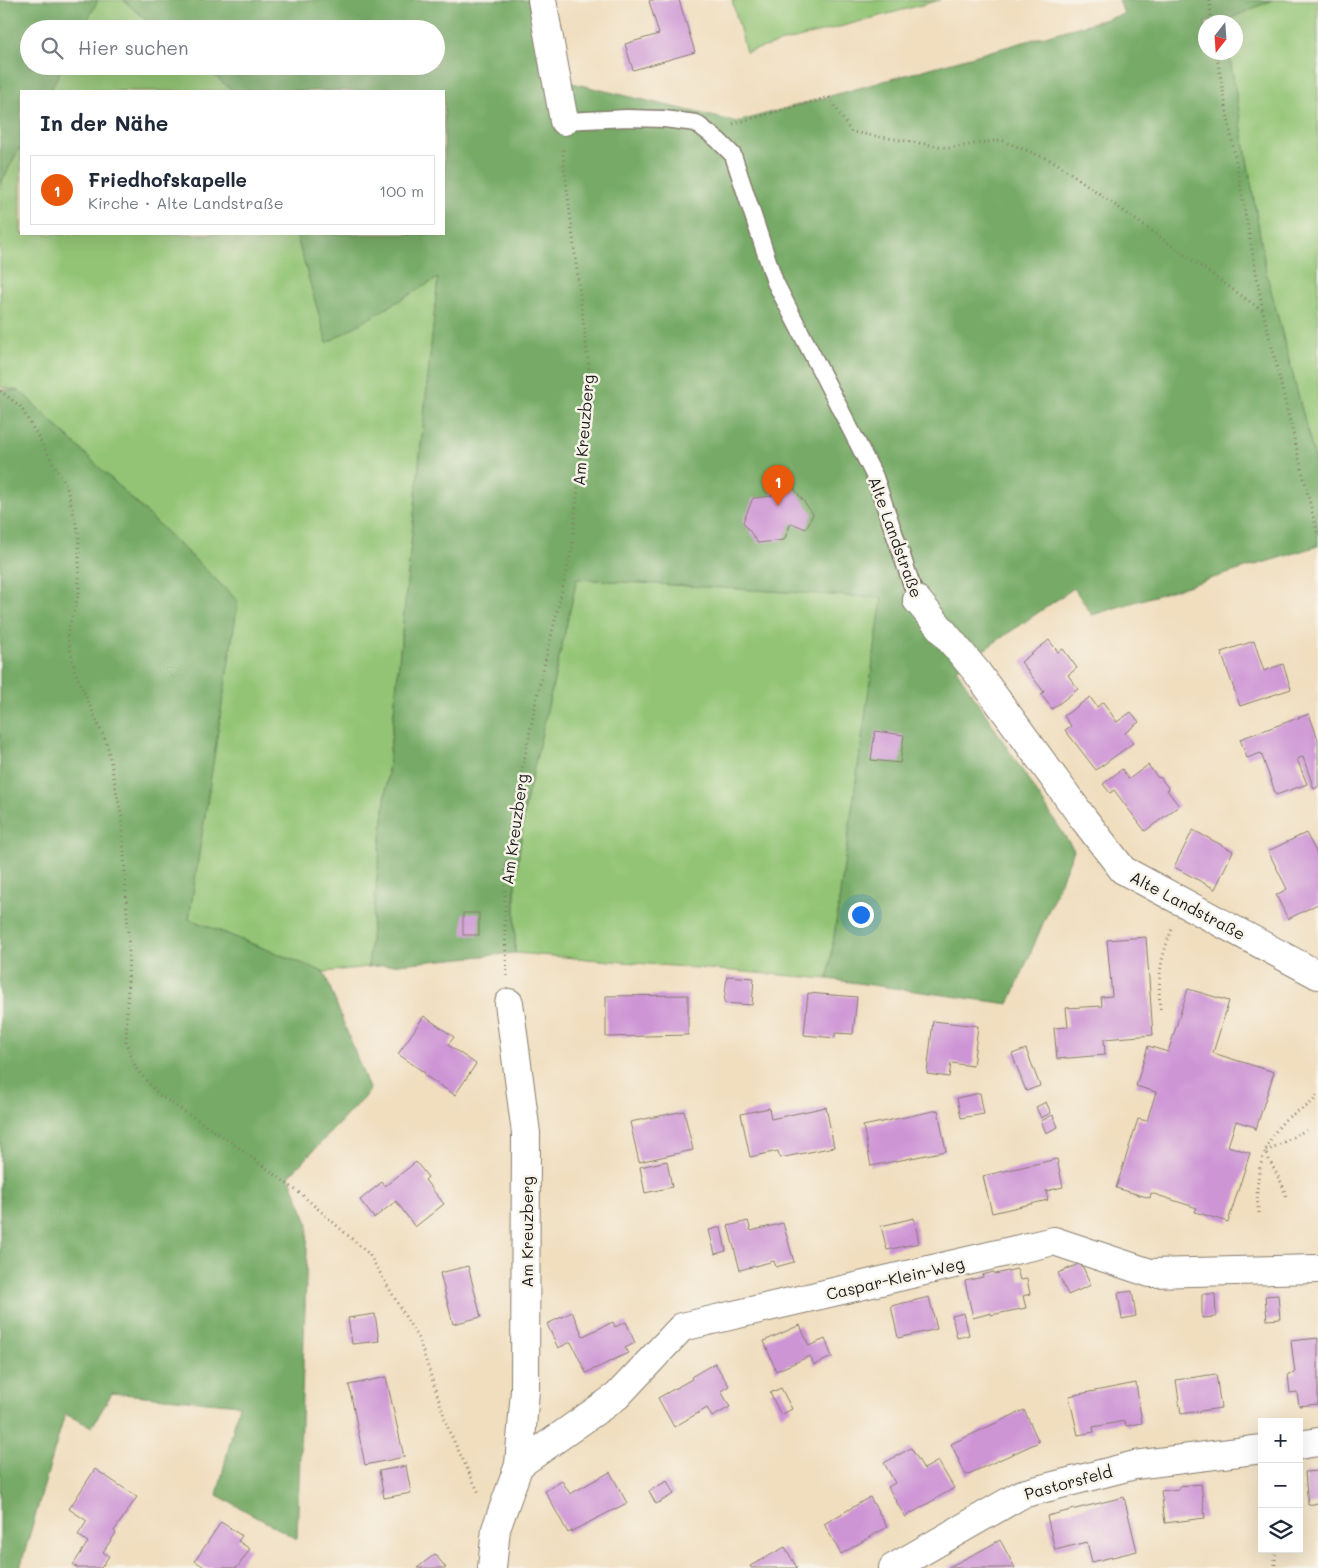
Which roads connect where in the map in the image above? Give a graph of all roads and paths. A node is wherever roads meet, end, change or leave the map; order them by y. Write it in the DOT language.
graph roads {
  1 [pos="542,0"];
  2 [pos="1210,0"];
  3 [pos="1211,15"];
  4 [pos="1217,60"];
  5 [pos="564,121"];
  6 [pos="707,131"];
  7 [pos="1263,310"];
  8 [pos="0,392"];
  9 [pos="1318,536"];
  10 [pos="917,600"];
  11 [pos="1172,929"];
  12 [pos="1318,975"];
  13 [pos="509,1003"];
  14 [pos="1160,1009"];
  15 [pos="1318,1094"];
  16 [pos="1306,1130"];
  17 [pos="1265,1152"];
  18 [pos="1286,1196"];
  19 [pos="1260,1213"];
  20 [pos="1318,1269"];
  21 [pos="1318,1442"];
  22 [pos="1303,1444"];
  23 [pos="1258,1450"];
  24 [pos="519,1465"];
  25 [pos="496,1529"];
  26 [pos="1275,1553"];
  27 [pos="492,1568"];
  28 [pos="893,1568"];
  29 [pos="1275,1568"];
  1 -- 5 [label="street"];
  2 -- 3 [label="path"];
  4 -- 7 [label="path"];
  5 -- 6 [label="lane, Alte Landstraße"];
  5 -- 13 [label="path, Am Kreuzberg"];
  6 -- 7 [label="path"];
  6 -- 10 [label="lane, Alte Landstraße"];
  7 -- 9 [label="path"];
  8 -- 25 [label="path"];
  10 -- 12 [label="street, Alte Landstraße"];
  11 -- 14 [label="path"];
  13 -- 24 [label="street, Am Kreuzberg"];
  15 -- 17 [label="path"];
  16 -- 17 [label="path"];
  17 -- 18 [label="path"];
  17 -- 19 [label="path"];
  20 -- 24 [label="street, Caspar-Klein-Weg"];
  21 -- 22 [label="street"];
  23 -- 28 [label="street, Pastorsfeld"];
  24 -- 25 [label="street, Am Kreuzberg"];
  25 -- 27 [label="street, Am Kreuzberg"];
  26 -- 29 [label="path"];
}
